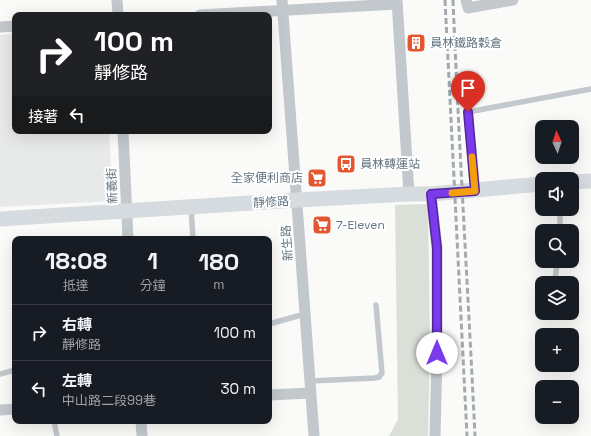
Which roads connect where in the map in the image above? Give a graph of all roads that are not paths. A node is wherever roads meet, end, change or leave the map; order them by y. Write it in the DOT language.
graph roads {
  1 [pos="117,0"];
  2 [pos="466,0"];
  3 [pos="513,0"];
  4 [pos="397,2"];
  5 [pos="282,5"];
  6 [pos="118,12"];
  7 [pos="225,12"];
  8 [pos="12,26"];
  9 [pos="0,27"];
  10 [pos="591,89"];
  11 [pos="123,134"];
  12 [pos="591,181"];
  13 [pos="579,182"];
  14 [pos="535,185"];
  15 [pos="475,191"];
  16 [pos="409,194"];
  17 [pos="431,194"];
  18 [pos="297,200"];
  19 [pos="191,206"];
  20 [pos="126,211"];
  21 [pos="0,219"];
  22 [pos="128,236"];
  23 [pos="193,236"];
  24 [pos="376,305"];
  25 [pos="305,314"];
  26 [pos="272,323"];
  27 [pos="12,371"];
  28 [pos="0,374"];
  29 [pos="310,381"];
  30 [pos="310,392"];
  31 [pos="272,395"];
  32 [pos="12,409"];
  33 [pos="0,410"];
  34 [pos="54,424"];
  35 [pos="141,424"];
  36 [pos="56,436"];
  37 [pos="142,436"];
  38 [pos="314,436"];
  39 [pos="435,436"];
  1 -- 6 [label="street"];
  2 -- 3 [label="street"];
  4 -- 5 [label="street"];
  4 -- 16 [label="street"];
  5 -- 7 [label="street"];
  5 -- 18 [label="street, 新生路"];
  8 -- 9 [label="street"];
  10 -- 15 [label="lane"];
  11 -- 20 [label="street, 新義街"];
  12 -- 13 [label="street"];
  14 -- 15 [label="street, 靜修路"];
  15 -- 17 [label="street, 靜修路"];
  16 -- 17 [label="street, 靜修路"];
  16 -- 18 [label="street, 靜修路"];
  17 -- 39 [label="street"];
  18 -- 19 [label="street, 靜修路"];
  18 -- 25 [label="street, 新生路"];
  19 -- 20 [label="street, 靜修路"];
  19 -- 23 [label="lane"];
  20 -- 21 [label="street, 靜修路"];
  20 -- 22 [label="street, 新義街"];
  24 -- 29 [label="lane"];
  25 -- 26 [label="lane"];
  25 -- 29 [label="street, 新生路"];
  27 -- 28 [label="lane"];
  29 -- 30 [label="street, 新生路"];
  30 -- 31 [label="street"];
  30 -- 38 [label="street, 新生路"];
  32 -- 33 [label="street"];
  34 -- 36 [label="lane"];
  35 -- 37 [label="street"];
}
